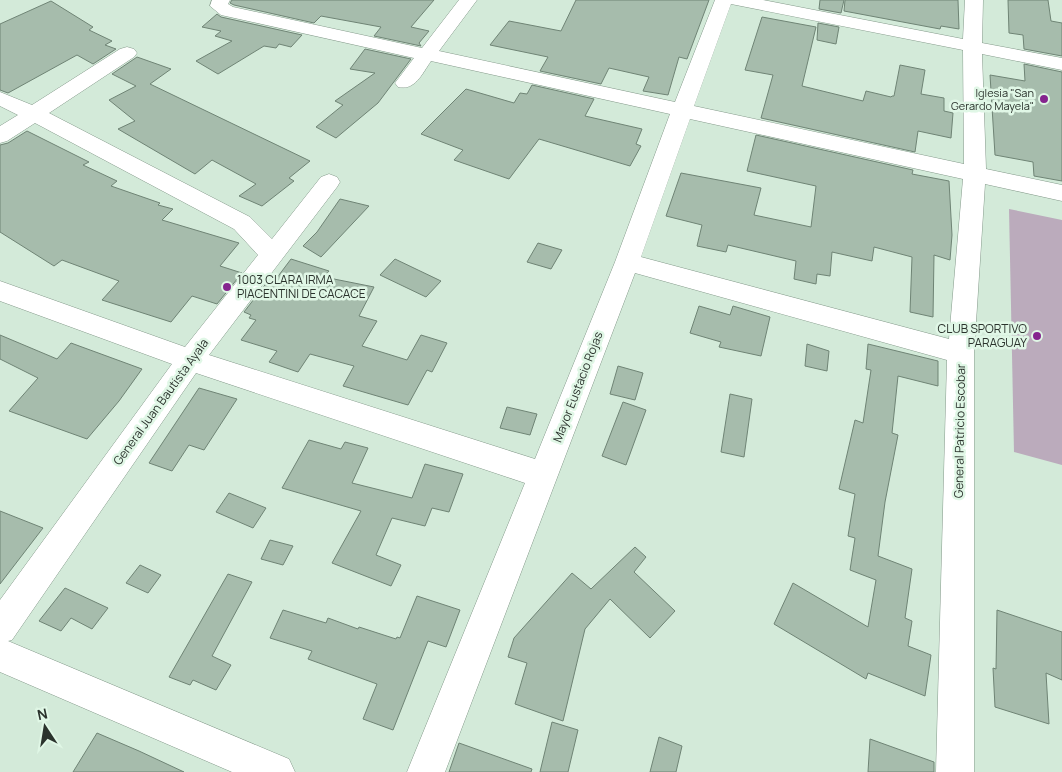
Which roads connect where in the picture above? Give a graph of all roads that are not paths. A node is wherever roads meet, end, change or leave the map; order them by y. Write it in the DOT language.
graph roads {
  1 [pos="468,0"];
  2 [pos="724,0"];
  3 [pos="736,0"];
  4 [pos="974,0"];
  5 [pos="221,1"];
  6 [pos="972,47"];
  7 [pos="127,53"];
  8 [pos="427,55"];
  9 [pos="1062,64"];
  10 [pos="405,83"];
  11 [pos="0,98"];
  12 [pos="682,110"];
  13 [pos="35,114"];
  14 [pos="0,136"];
  15 [pos="975,174"];
  16 [pos="329,182"];
  17 [pos="1062,193"];
  18 [pos="272,256"];
  19 [pos="627,262"];
  20 [pos="0,291"];
  21 [pos="961,353"];
  22 [pos="190,360"];
  23 [pos="544,476"];
  24 [pos="0,628"];
  25 [pos="0,655"];
  26 [pos="276,772"];
  27 [pos="426,772"];
  28 [pos="955,772"];
  1 -- 8 [label="street"];
  2 -- 12 [label="street, Mayor Eustacio Rojas"];
  3 -- 6 [label="street"];
  4 -- 6 [label="street, General Patricio Escobar"];
  5 -- 8 [label="street"];
  6 -- 9 [label="street"];
  6 -- 15 [label="street, General Patricio Escobar"];
  7 -- 13 [label="street"];
  8 -- 10 [label="street"];
  8 -- 12 [label="street"];
  11 -- 13 [label="street"];
  12 -- 15 [label="street"];
  12 -- 19 [label="street, Mayor Eustacio Rojas"];
  13 -- 14 [label="street"];
  13 -- 18 [label="street"];
  15 -- 17 [label="street"];
  15 -- 21 [label="street, General Patricio Escobar"];
  16 -- 18 [label="street, General Juan Bautista Ayala"];
  18 -- 22 [label="street, General Juan Bautista Ayala"];
  19 -- 21 [label="street"];
  19 -- 23 [label="street, Mayor Eustacio Rojas"];
  20 -- 22 [label="street"];
  21 -- 28 [label="street, General Patricio Escobar"];
  22 -- 23 [label="street"];
  22 -- 24 [label="street, General Juan Bautista Ayala"];
  23 -- 27 [label="street, Mayor Eustacio Rojas"];
  25 -- 26 [label="street"];
}
